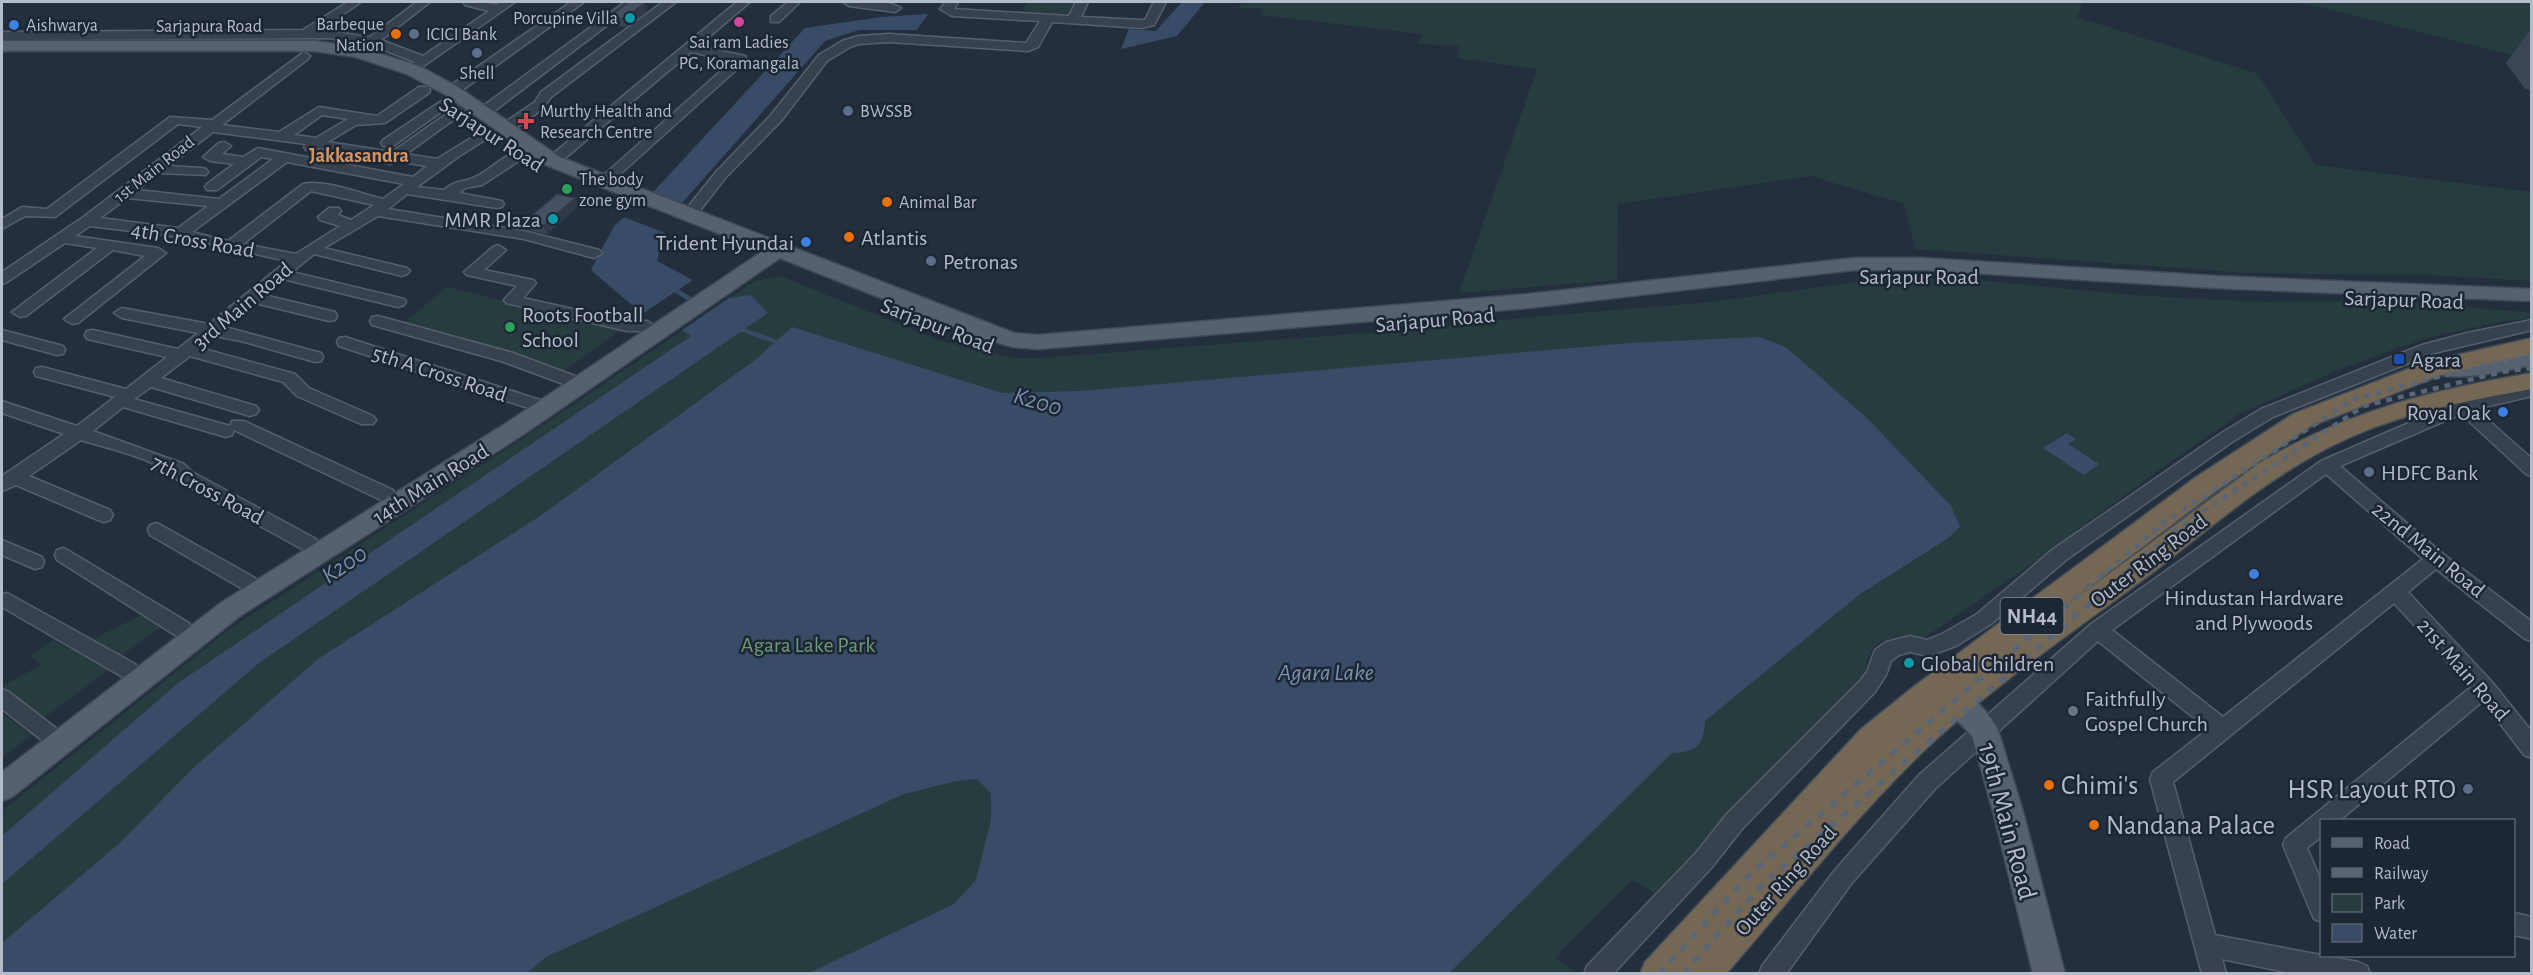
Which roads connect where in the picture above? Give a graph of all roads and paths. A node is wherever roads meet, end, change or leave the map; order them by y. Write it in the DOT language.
graph roads {
  1 [pos="355,2"];
  2 [pos="424,2"];
  3 [pos="469,2"];
  4 [pos="509,2"];
  5 [pos="578,2"];
  6 [pos="632,2"];
  7 [pos="669,2"];
  8 [pos="744,2"];
  9 [pos="794,2"];
  10 [pos="849,2"];
  11 [pos="952,2"];
  12 [pos="1025,2"];
  13 [pos="1082,2"];
  14 [pos="1160,2"];
  15 [pos="894,8"];
  16 [pos="497,9"];
  17 [pos="1017,16"];
  18 [pos="1042,18"];
  19 [pos="775,19"];
  20 [pos="1073,20"];
  21 [pos="307,33"];
  22 [pos="2,36"];
  23 [pos="372,41"];
  24 [pos="2,46"];
  25 [pos="689,48"];
  26 [pos="253,50"];
  27 [pos="304,56"];
  28 [pos="2,58"];
  29 [pos="412,70"];
  30 [pos="424,90"];
  31 [pos="452,101"];
  32 [pos="484,112"];
  33 [pos="365,117"];
  34 [pos="211,125"];
  35 [pos="498,130"];
  36 [pos="333,133"];
  37 [pos="283,136"];
  38 [pos="360,141"];
  39 [pos="319,142"];
  40 [pos="388,143"];
  41 [pos="224,146"];
  42 [pos="521,155"];
  43 [pos="393,157"];
  44 [pos="290,158"];
  45 [pos="246,161"];
  46 [pos="553,161"];
  47 [pos="439,164"];
  48 [pos="155,169"];
  49 [pos="201,172"];
  50 [pos="370,173"];
  51 [pos="477,182"];
  52 [pos="603,182"];
  53 [pos="212,187"];
  54 [pos="124,193"];
  55 [pos="341,193"];
  56 [pos="447,195"];
  57 [pos="395,197"];
  58 [pos="468,198"];
  59 [pos="637,200"];
  60 [pos="219,203"];
  61 [pos="428,204"];
  62 [pos="497,204"];
  63 [pos="334,212"];
  64 [pos="684,217"];
  65 [pos="87,221"];
  66 [pos="2,225"];
  67 [pos="351,225"];
  68 [pos="181,233"];
  69 [pos="62,238"];
  70 [pos="232,245"];
  71 [pos="109,246"];
  72 [pos="311,249"];
  73 [pos="498,250"];
  74 [pos="766,251"];
  75 [pos="594,253"];
  76 [pos="298,259"];
  77 [pos="402,272"];
  78 [pos="280,274"];
  79 [pos="2,279"];
  80 [pos="2532,295"];
  81 [pos="252,297"];
  82 [pos="398,302"];
  83 [pos="2532,304"];
  84 [pos="20,312"];
  85 [pos="1453,312"];
  86 [pos="122,313"];
  87 [pos="329,316"];
  88 [pos="72,319"];
  89 [pos="378,321"];
  90 [pos="656,324"];
  91 [pos="2532,325"];
  92 [pos="211,331"];
  93 [pos="2,335"];
  94 [pos="93,335"];
  95 [pos="345,342"];
  96 [pos="2532,346"];
  97 [pos="57,350"];
  98 [pos="184,353"];
  99 [pos="315,357"];
  100 [pos="2532,358"];
  101 [pos="2432,359"];
  102 [pos="42,372"];
  103 [pos="147,380"];
  104 [pos="569,380"];
  105 [pos="2532,381"];
  106 [pos="2532,390"];
  107 [pos="124,398"];
  108 [pos="2453,402"];
  109 [pos="534,404"];
  110 [pos="2,407"];
  111 [pos="250,410"];
  112 [pos="366,420"];
  113 [pos="80,432"];
  114 [pos="2327,465"];
  115 [pos="2532,470"];
  116 [pos="8,481"];
  117 [pos="387,495"];
  118 [pos="104,515"];
  119 [pos="157,530"];
  120 [pos="309,544"];
  121 [pos="2,547"];
  122 [pos="64,555"];
  123 [pos="2436,559"];
  124 [pos="35,562"];
  125 [pos="248,582"];
  126 [pos="2395,591"];
  127 [pos="7,601"];
  128 [pos="182,629"];
  129 [pos="2098,630"];
  130 [pos="2530,630"];
  131 [pos="128,670"];
  132 [pos="2485,688"];
  133 [pos="1947,695"];
  134 [pos="2,698"];
  135 [pos="2223,729"];
  136 [pos="1984,730"];
  137 [pos="52,737"];
  138 [pos="2532,749"];
  139 [pos="2,767"];
  140 [pos="2,788"];
  141 [pos="2325,819"];
  142 [pos="2320,823"];
  143 [pos="2315,878"];
  144 [pos="2320,902"];
  145 [pos="2515,924"];
  146 [pos="2532,928"];
  147 [pos="2207,945"];
  148 [pos="2347,968"];
  149 [pos="1596,974"];
  150 [pos="1658,974"];
  151 [pos="1702,974"];
  152 [pos="1771,974"];
  153 [pos="2049,974"];
  154 [pos="2214,974"];
  1 -- 21 [label="street"];
  2 -- 23 [label="street"];
  3 -- 16 [label="street"];
  4 -- 16 [label="street"];
  5 -- 31 [label="street"];
  6 -- 32 [label="street"];
  7 -- 35 [label="street, 3rd Main Road"];
  8 -- 25 [label="street"];
  9 -- 19 [label="street"];
  10 -- 15 [label="street"];
  11 -- 17 [label="street"];
  12 -- 17 [label="street"];
  13 -- 20 [label="street"];
  14 -- 20 [label="street"];
  16 -- 29 [label="street"];
  17 -- 18 [label="street"];
  18 -- 20 [label="street"];
  18 -- 64 [label="street"];
  21 -- 22 [label="street, Sarjapura Road"];
  21 -- 23 [label="street, Sarjapura Road"];
  23 -- 29 [label="street, Sarjapura Road"];
  24 -- 26 [label="main road, Sarjapura Road"];
  25 -- 46 [label="street"];
  25 -- 52 [label="street"];
  26 -- 27 [label="main road, Sarjapura Road"];
  26 -- 28 [label="main road, Sarjapura Road"];
  26 -- 29 [label="main road, Sarjapura Road"];
  27 -- 29 [label="main road, Sarjapura Road"];
  27 -- 34 [label="street, 1st Main Road"];
  29 -- 30 [label="main road, Sarjapur Road"];
  29 -- 31 [label="main road, Sarjapur Road"];
  30 -- 31 [label="main road, Sarjapur Road"];
  30 -- 33 [label="street"];
  31 -- 32 [label="main road, Sarjapur Road"];
  31 -- 35 [label="main road, Sarjapur Road"];
  31 -- 40 [label="street"];
  31 -- 43 [label="street"];
  32 -- 35 [label="main road, Sarjapur Road"];
  33 -- 36 [label="street"];
  33 -- 37 [label="street"];
  34 -- 37 [label="street"];
  34 -- 48 [label="street, 1st Main Road"];
  34 -- 66 [label="street"];
  35 -- 42 [label="main road, Sarjapur Road"];
  35 -- 46 [label="main road, Sarjapur Road"];
  35 -- 47 [label="street, 3rd Main Road"];
  36 -- 38 [label="street"];
  36 -- 39 [label="street"];
  37 -- 39 [label="street"];
  39 -- 43 [label="street"];
  39 -- 44 [label="street"];
  41 -- 45 [label="street"];
  42 -- 51 [label="street"];
  42 -- 59 [label="main road, Sarjapur Road"];
  43 -- 47 [label="street"];
  43 -- 50 [label="street"];
  44 -- 45 [label="street"];
  44 -- 50 [label="street"];
  44 -- 60 [label="street"];
  45 -- 53 [label="street"];
  46 -- 52 [label="main road, Sarjapur Road"];
  47 -- 57 [label="street, 3rd Main Road"];
  48 -- 49 [label="street"];
  48 -- 54 [label="street, 1st Main Road"];
  50 -- 55 [label="street"];
  50 -- 57 [label="street"];
  51 -- 56 [label="street"];
  51 -- 58 [label="street"];
  52 -- 59 [label="main road, Sarjapur Road"];
  54 -- 60 [label="street"];
  54 -- 65 [label="street, 1st Main Road"];
  55 -- 57 [label="street"];
  55 -- 70 [label="street"];
  56 -- 57 [label="street"];
  56 -- 58 [label="street"];
  57 -- 61 [label="street"];
  57 -- 67 [label="street, 3rd Main Road"];
  57 -- 75 [label="street"];
  58 -- 62 [label="street"];
  59 -- 64 [label="main road, Sarjapur Road"];
  60 -- 68 [label="street"];
  63 -- 67 [label="street"];
  64 -- 74 [label="main road, Sarjapur Road"];
  65 -- 68 [label="street, 4th Cross Road"];
  65 -- 69 [label="street, 1st Main Road"];
  67 -- 72 [label="street, 3rd Main Road"];
  68 -- 70 [label="street, 4th Cross Road"];
  69 -- 71 [label="street"];
  69 -- 79 [label="street, 1st Main Road"];
  70 -- 76 [label="street, 4th Cross Road"];
  71 -- 84 [label="street"];
  71 -- 88 [label="street"];
  72 -- 76 [label="street, 3rd Main Road"];
  72 -- 77 [label="street"];
  73 -- 90 [label="street"];
  74 -- 85 [label="main road, Sarjapur Road"];
  74 -- 90 [label="main road, 14th Main Road"];
  76 -- 78 [label="street, 3rd Main Road"];
  78 -- 81 [label="street, 3rd Main Road"];
  78 -- 82 [label="street"];
  80 -- 85 [label="main road, Sarjapur Road"];
  81 -- 87 [label="street"];
  81 -- 92 [label="street, 3rd Main Road"];
  83 -- 85 [label="main road, Sarjapur Road"];
  86 -- 92 [label="street"];
  89 -- 104 [label="street"];
  90 -- 104 [label="main road, 14th Main Road"];
  90 -- 137 [label="main road, 14th Main Road"];
  91 -- 101 [label="street"];
  92 -- 98 [label="street, 3rd Main Road"];
  92 -- 99 [label="street"];
  93 -- 97 [label="street"];
  94 -- 98 [label="street"];
  95 -- 109 [label="street, 5th A Cross Road"];
  96 -- 101 [label="highway, Outer Ring Road / NH44"];
  98 -- 103 [label="street, 3rd Main Road"];
  98 -- 112 [label="street"];
  100 -- 101 [label="main road, Outer Ring Road"];
  101 -- 133 [label="highway, Outer Ring Road / NH44"];
  101 -- 149 [label="street"];
  102 -- 107 [label="street"];
  103 -- 107 [label="street, 3rd Main Road"];
  103 -- 111 [label="street"];
  104 -- 109 [label="main road, 14th Main Road"];
  105 -- 108 [label="highway, Outer Ring Road / NH44"];
  106 -- 108 [label="street"];
  107 -- 113 [label="street, 3rd Main Road"];
  107 -- 117 [label="street"];
  108 -- 114 [label="street"];
  108 -- 115 [label="street"];
  108 -- 133 [label="highway, Outer Ring Road / NH44"];
  109 -- 117 [label="main road, 14th Main Road"];
  110 -- 113 [label="street, 7th Cross Road"];
  113 -- 116 [label="street, 3rd Main Road"];
  113 -- 120 [label="street, 7th Cross Road"];
  114 -- 123 [label="street, 22nd Main Road"];
  114 -- 129 [label="street"];
  116 -- 118 [label="street"];
  117 -- 120 [label="main road, 14th Main Road"];
  119 -- 125 [label="street"];
  120 -- 125 [label="main road, 14th Main Road"];
  121 -- 124 [label="street"];
  122 -- 128 [label="street"];
  123 -- 126 [label="street"];
  123 -- 130 [label="street, 22nd Main Road"];
  125 -- 128 [label="main road, 14th Main Road"];
  126 -- 132 [label="street, 21st Main Road"];
  126 -- 135 [label="street"];
  127 -- 131 [label="street"];
  128 -- 131 [label="main road, 14th Main Road"];
  129 -- 135 [label="street"];
  129 -- 136 [label="street"];
  131 -- 137 [label="main road, 14th Main Road"];
  132 -- 138 [label="street, 21st Main Road"];
  132 -- 141 [label="street"];
  133 -- 136 [label="main road, 19th Main Road"];
  133 -- 150 [label="highway, Outer Ring Road / NH44"];
  133 -- 151 [label="highway, Outer Ring Road / NH44"];
  134 -- 137 [label="street"];
  135 -- 147 [label="street"];
  136 -- 152 [label="street"];
  136 -- 153 [label="main road, 19th Main Road"];
  137 -- 139 [label="main road, 14th Main Road"];
  137 -- 140 [label="main road, 14th Main Road"];
  142 -- 143 [label="street"];
  143 -- 144 [label="street"];
  145 -- 146 [label="street"];
  147 -- 148 [label="street"];
  147 -- 154 [label="street"];
}
